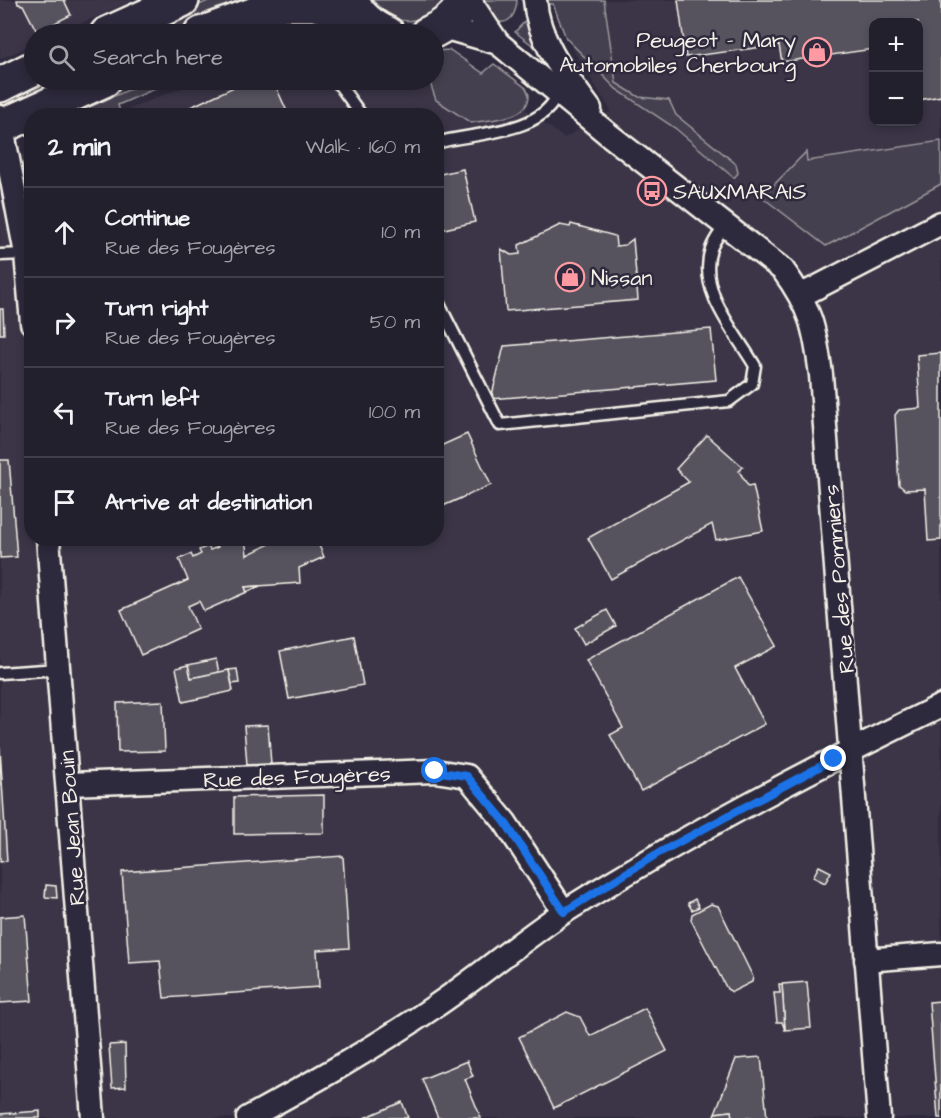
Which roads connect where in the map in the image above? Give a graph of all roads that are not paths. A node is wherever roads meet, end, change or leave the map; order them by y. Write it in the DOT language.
graph roads {
  1 [pos="182,0"];
  2 [pos="467,0"];
  3 [pos="535,0"];
  4 [pos="354,7"];
  5 [pos="129,24"];
  6 [pos="229,24"];
  7 [pos="369,24"];
  8 [pos="444,24"];
  9 [pos="444,33"];
  10 [pos="498,43"];
  11 [pos="24,73"];
  12 [pos="0,84"];
  13 [pos="80,90"];
  14 [pos="343,90"];
  15 [pos="558,93"];
  16 [pos="37,108"];
  17 [pos="356,108"];
  18 [pos="24,113"];
  19 [pos="1,123"];
  20 [pos="608,134"];
  21 [pos="444,141"];
  22 [pos="941,223"];
  23 [pos="725,225"];
  24 [pos="24,244"];
  25 [pos="24,254"];
  26 [pos="0,255"];
  27 [pos="802,296"];
  28 [pos="444,314"];
  29 [pos="49,546"];
  30 [pos="59,669"];
  31 [pos="0,673"];
  32 [pos="941,706"];
  33 [pos="852,749"];
  34 [pos="68,784"];
  35 [pos="564,912"];
  36 [pos="941,954"];
  37 [pos="866,960"];
  38 [pos="93,1118"];
  39 [pos="248,1118"];
  40 [pos="879,1118"];
  1 -- 5 [label="main road"];
  2 -- 8 [label="main road"];
  2 -- 10 [label="street, Rue des Pommiers"];
  3 -- 20 [label="street, Rue des Pommiers"];
  4 -- 6 [label="main road"];
  4 -- 7 [label="main road"];
  9 -- 10 [label="street, Rue des Pommiers"];
  10 -- 15 [label="street, Rue des Pommiers"];
  11 -- 12 [label="main road"];
  13 -- 16 [label="main road"];
  14 -- 17 [label="lane"];
  15 -- 20 [label="street, Rue des Pommiers"];
  15 -- 21 [label="lane"];
  18 -- 19 [label="main road"];
  19 -- 24 [label="street"];
  20 -- 23 [label="street, Rue des Pommiers"];
  22 -- 27 [label="street"];
  23 -- 27 [label="street, Rue des Pommiers"];
  23 -- 28 [label="lane"];
  25 -- 26 [label="lane"];
  27 -- 33 [label="street, Rue des Pommiers"];
  29 -- 30 [label="street, Rue Jean Bouin"];
  30 -- 31 [label="lane"];
  30 -- 34 [label="street, Rue Jean Bouin"];
  32 -- 33 [label="street"];
  33 -- 35 [label="street"];
  33 -- 37 [label="street, Rue des Pommiers"];
  34 -- 35 [label="street, Rue des Fougères"];
  34 -- 38 [label="street, Rue Jean Bouin"];
  35 -- 39 [label="street"];
  36 -- 37 [label="street"];
  37 -- 40 [label="street, Rue des Pommiers"];
}
